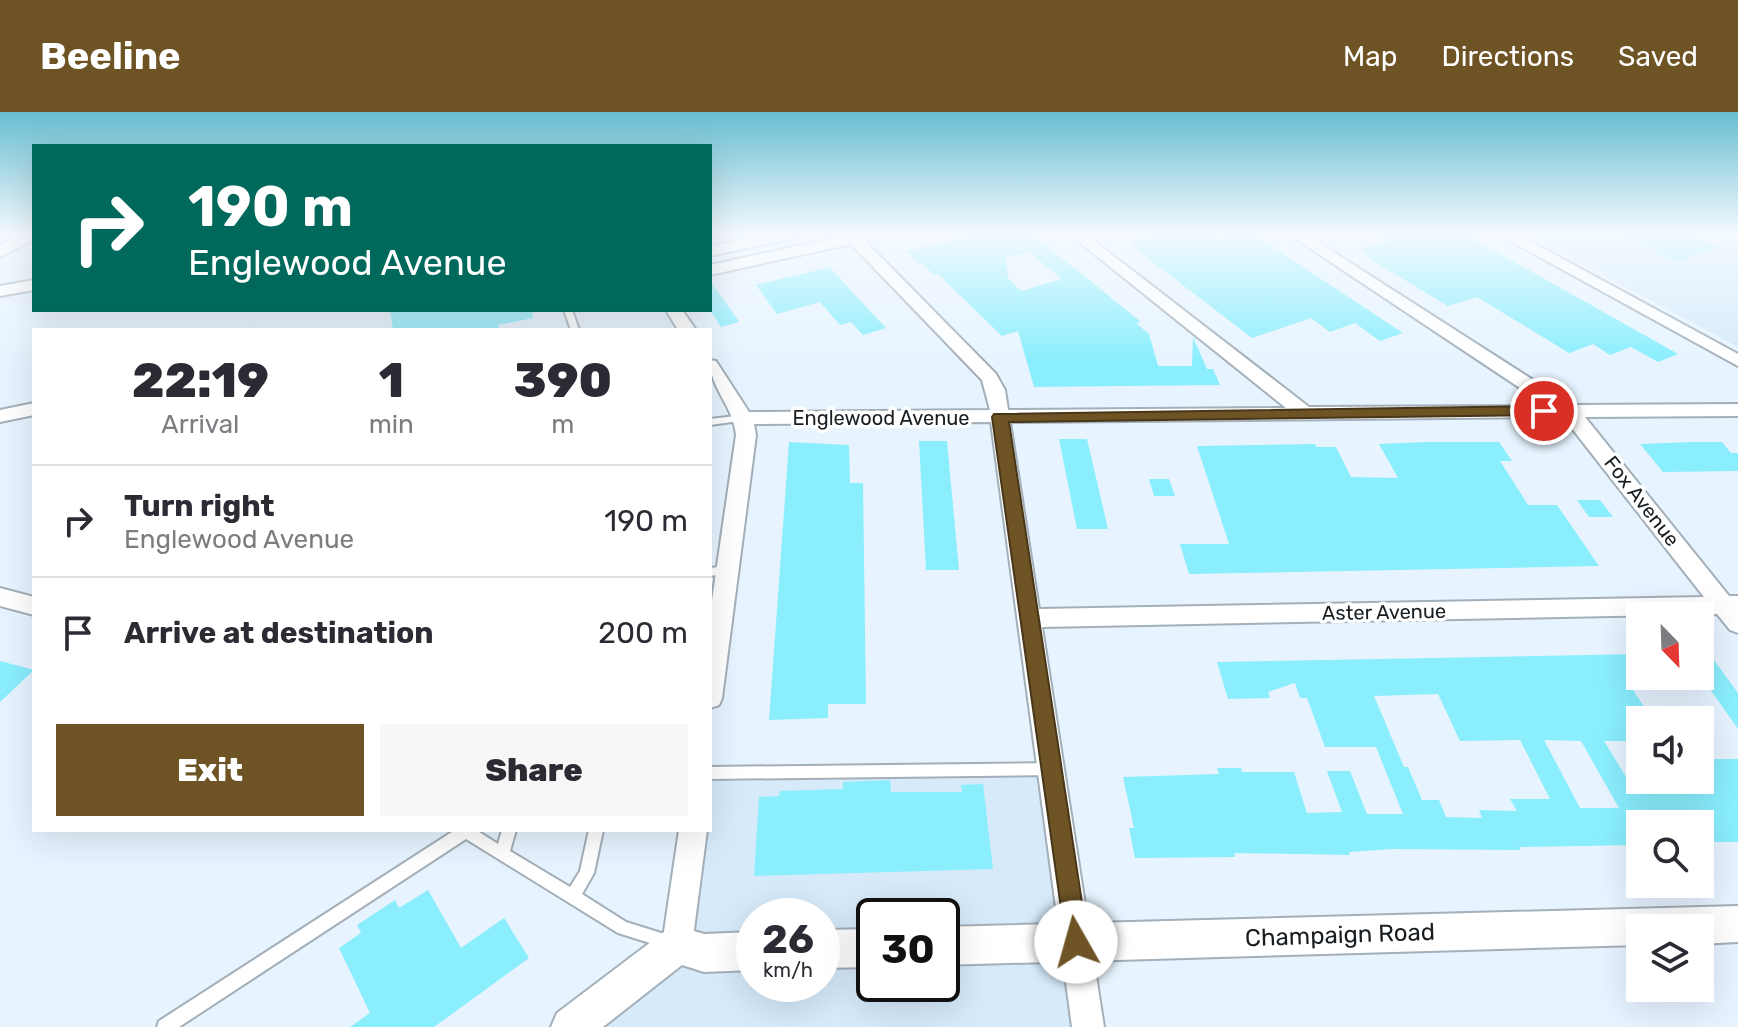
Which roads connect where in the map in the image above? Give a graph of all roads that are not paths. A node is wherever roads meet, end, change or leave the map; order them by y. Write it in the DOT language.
graph roads {
  1 [pos="891,276"];
  2 [pos="1129,276"];
  3 [pos="1360,276"];
  4 [pos="1586,276"];
  5 [pos="32,285"];
  6 [pos="0,291"];
  7 [pos="1738,361"];
  8 [pos="712,368"];
  9 [pos="32,409"];
  10 [pos="1738,410"];
  11 [pos="1568,411"];
  12 [pos="1303,412"];
  13 [pos="0,416"];
  14 [pos="1000,417"];
  15 [pos="744,418"];
  16 [pos="712,422"];
  17 [pos="719,571"];
  18 [pos="0,597"];
  19 [pos="32,605"];
  20 [pos="1730,605"];
  21 [pos="1030,618"];
  22 [pos="1738,624"];
  23 [pos="712,660"];
  24 [pos="1052,769"];
  25 [pos="712,773"];
  26 [pos="462,832"];
  27 [pos="466,832"];
  28 [pos="508,832"];
  29 [pos="596,832"];
  30 [pos="693,832"];
  31 [pos="502,855"];
  32 [pos="572,897"];
  33 [pos="1738,924"];
  34 [pos="1076,942"];
  35 [pos="677,945"];
  36 [pos="960,945"];
  37 [pos="736,952"];
  38 [pos="165,1027"];
  39 [pos="571,1027"];
  40 [pos="1088,1027"];
  1 -- 14 [label="street"];
  2 -- 12 [label="street"];
  3 -- 11 [label="street, Fox Avenue"];
  4 -- 7 [label="street"];
  5 -- 6 [label="street"];
  8 -- 15 [label="street"];
  9 -- 13 [label="street"];
  10 -- 11 [label="street, Englewood Avenue"];
  11 -- 12 [label="street, Englewood Avenue"];
  11 -- 20 [label="street, Fox Avenue"];
  12 -- 14 [label="street, Englewood Avenue"];
  14 -- 15 [label="street, Englewood Avenue"];
  14 -- 21 [label="street"];
  15 -- 16 [label="lane"];
  15 -- 17 [label="street"];
  17 -- 23 [label="street"];
  18 -- 19 [label="street"];
  20 -- 21 [label="street, Aster Avenue"];
  20 -- 22 [label="street, Fox Avenue"];
  21 -- 24 [label="street"];
  24 -- 25 [label="lane"];
  24 -- 34 [label="street"];
  26 -- 38 [label="lane"];
  27 -- 31 [label="lane"];
  28 -- 31 [label="lane"];
  29 -- 32 [label="lane"];
  30 -- 35 [label="street"];
  31 -- 32 [label="lane"];
  32 -- 35 [label="lane"];
  33 -- 34 [label="street, Champaign Road"];
  34 -- 36 [label="street, Champaign Road"];
  34 -- 40 [label="street"];
  35 -- 37 [label="street"];
  35 -- 39 [label="street"];
}
